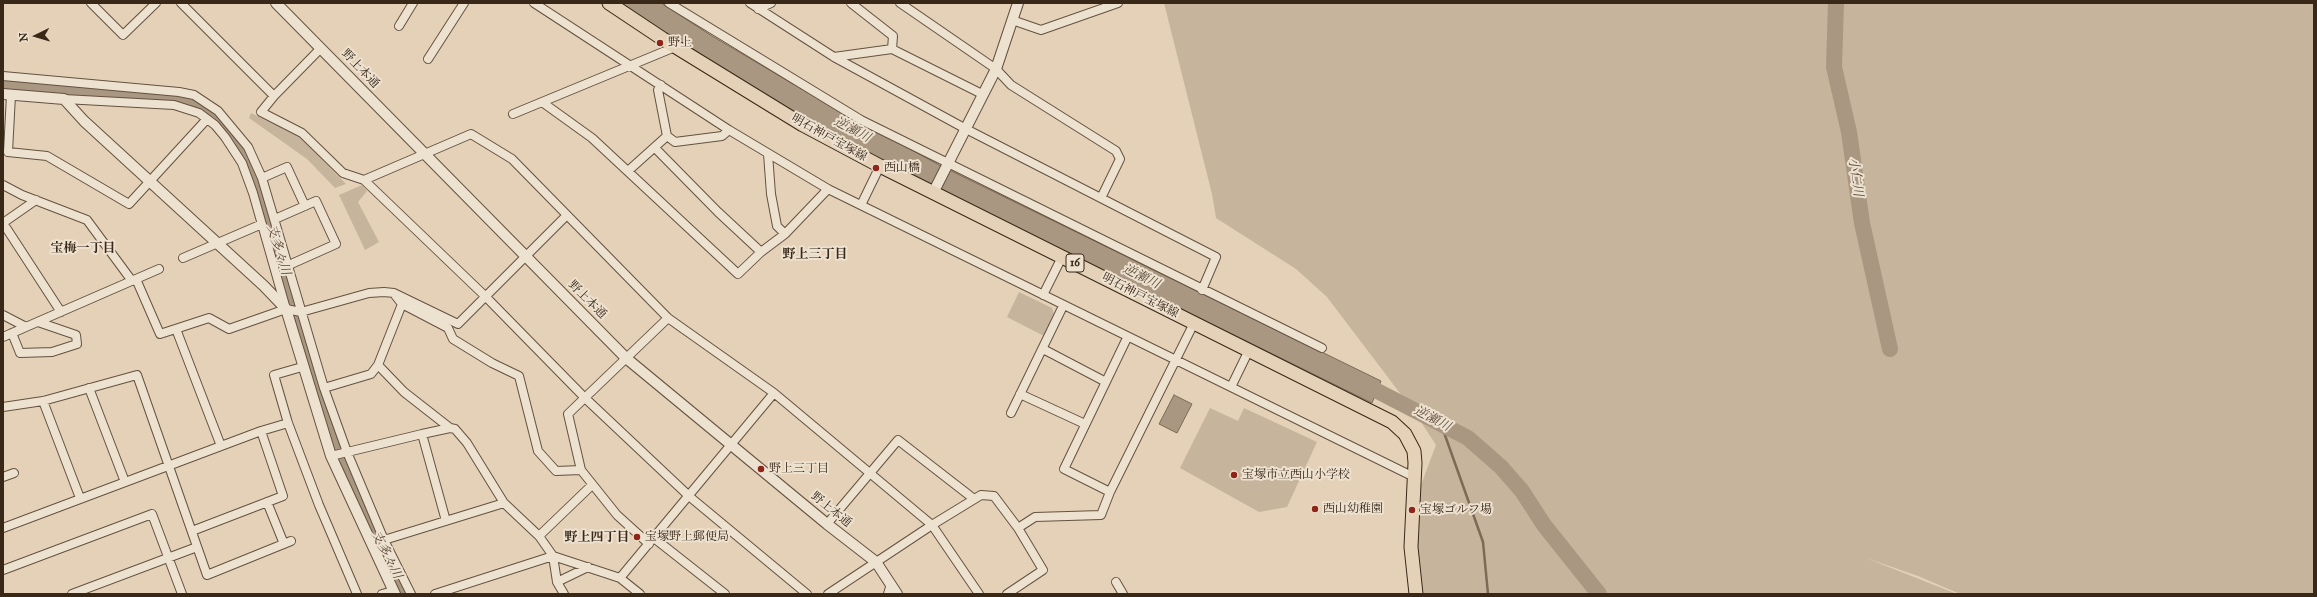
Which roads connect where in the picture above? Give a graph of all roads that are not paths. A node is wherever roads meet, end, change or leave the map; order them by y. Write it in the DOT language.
graph roads {
  1 [pos="92,3"];
  2 [pos="156,3"];
  3 [pos="181,3"];
  4 [pos="276,3"];
  5 [pos="413,3"];
  6 [pos="464,3"];
  7 [pos="534,3"];
  8 [pos="609,3"];
  9 [pos="669,3"];
  10 [pos="750,3"];
  11 [pos="772,3"];
  12 [pos="851,3"];
  13 [pos="900,3"];
  14 [pos="1018,3"];
  15 [pos="1118,3"];
  16 [pos="758,9"];
  17 [pos="1012,20"];
  18 [pos="399,26"];
  19 [pos="676,47"];
  20 [pos="321,48"];
  21 [pos="892,49"];
  22 [pos="834,58"];
  23 [pos="428,59"];
  24 [pos="630,65"];
  25 [pos="996,70"];
  26 [pos="3,76"];
  27 [pos="661,85"];
  28 [pos="982,94"];
  29 [pos="7,95"];
  30 [pos="274,96"];
  31 [pos="64,99"];
  32 [pos="542,102"];
  33 [pos="512,114"];
  34 [pos="207,119"];
  35 [pos="966,128"];
  36 [pos="729,130"];
  37 [pos="667,136"];
  38 [pos="655,148"];
  39 [pos="425,153"];
  40 [pos="768,154"];
  41 [pos="946,163"];
  42 [pos="880,166"];
  43 [pos="628,171"];
  44 [pos="262,178"];
  45 [pos="364,180"];
  46 [pos="150,181"];
  47 [pos="3,185"];
  48 [pos="828,189"];
  49 [pos="933,193"];
  50 [pos="1101,198"];
  51 [pos="36,200"];
  52 [pos="861,205"];
  53 [pos="305,206"];
  54 [pos="567,215"];
  55 [pos="275,219"];
  56 [pos="262,224"];
  57 [pos="785,234"];
  58 [pos="218,243"];
  59 [pos="762,252"];
  60 [pos="526,256"];
  61 [pos="1062,257"];
  62 [pos="183,258"];
  63 [pos="289,265"];
  64 [pos="159,269"];
  65 [pos="134,280"];
  66 [pos="1202,290"];
  67 [pos="394,294"];
  68 [pos="1043,295"];
  69 [pos="485,296"];
  70 [pos="402,304"];
  71 [pos="1063,306"];
  72 [pos="287,310"];
  73 [pos="61,312"];
  74 [pos="300,312"];
  75 [pos="3,315"];
  76 [pos="668,318"];
  77 [pos="38,322"];
  78 [pos="1194,322"];
  79 [pos="26,327"];
  80 [pos="176,329"];
  81 [pos="12,333"];
  82 [pos="3,337"];
  83 [pos="1127,338"];
  84 [pos="1322,348"];
  85 [pos="1043,349"];
  86 [pos="1249,350"];
  87 [pos="626,358"];
  88 [pos="1176,361"];
  89 [pos="378,365"];
  90 [pos="302,367"];
  91 [pos="1106,382"];
  92 [pos="1231,387"];
  93 [pos="89,388"];
  94 [pos="324,388"];
  95 [pos="774,393"];
  96 [pos="1020,394"];
  97 [pos="585,398"];
  98 [pos="43,401"];
  99 [pos="3,407"];
  100 [pos="1010,413"];
  101 [pos="288,423"];
  102 [pos="1085,424"];
  103 [pos="450,428"];
  104 [pos="261,431"];
  105 [pos="422,434"];
  106 [pos="221,446"];
  107 [pos="733,446"];
  108 [pos="340,454"];
  109 [pos="169,465"];
  110 [pos="581,470"];
  111 [pos="14,473"];
  112 [pos="870,473"];
  113 [pos="3,477"];
  114 [pos="1414,478"];
  115 [pos="125,482"];
  116 [pos="592,485"];
  117 [pos="1110,492"];
  118 [pos="690,497"];
  119 [pos="80,498"];
  120 [pos="974,499"];
  121 [pos="267,502"];
  122 [pos="504,503"];
  123 [pos="446,521"];
  124 [pos="827,524"];
  125 [pos="932,525"];
  126 [pos="3,528"];
  127 [pos="1018,528"];
  128 [pos="192,531"];
  129 [pos="539,536"];
  130 [pos="384,540"];
  131 [pos="652,541"];
  132 [pos="196,547"];
  133 [pos="553,556"];
  134 [pos="168,557"];
  135 [pos="876,562"];
  136 [pos="588,568"];
  137 [pos="3,570"];
  138 [pos="620,578"];
  139 [pos="557,582"];
  140 [pos="1116,582"];
  141 [pos="890,589"];
  142 [pos="394,593"];
  143 [pos="72,594"];
  144 [pos="182,594"];
  145 [pos="357,594"];
  146 [pos="382,594"];
  147 [pos="411,594"];
  148 [pos="435,594"];
  149 [pos="564,594"];
  150 [pos="640,594"];
  151 [pos="724,594"];
  152 [pos="807,594"];
  153 [pos="828,594"];
  154 [pos="897,594"];
  155 [pos="979,594"];
  156 [pos="1007,594"];
  157 [pos="1123,594"];
  158 [pos="1416,594"];
  1 -- 2 [label="street"];
  3 -- 30 [label="street"];
  4 -- 20 [label="street, 野上本通"];
  5 -- 18 [label="street"];
  6 -- 23 [label="street"];
  7 -- 24 [label="street"];
  8 -- 19 [label="main road, 明石神戸宝塚線 / 16"];
  9 -- 41 [label="street"];
  10 -- 16 [label="street"];
  11 -- 16 [label="street"];
  12 -- 21 [label="street"];
  13 -- 25 [label="street"];
  14 -- 17 [label="street"];
  15 -- 17 [label="street"];
  16 -- 22 [label="street"];
  17 -- 25 [label="street"];
  19 -- 24 [label="street"];
  19 -- 42 [label="main road, 明石神戸宝塚線 / 16"];
  20 -- 30 [label="street"];
  20 -- 39 [label="street, 野上本通"];
  21 -- 22 [label="street"];
  21 -- 28 [label="street"];
  22 -- 35 [label="street"];
  24 -- 27 [label="street"];
  24 -- 32 [label="street"];
  25 -- 28 [label="street"];
  25 -- 50 [label="street"];
  26 -- 44 [label="street"];
  27 -- 36 [label="street"];
  27 -- 37 [label="street"];
  28 -- 35 [label="street"];
  29 -- 31 [label="street"];
  29 -- 46 [label="street"];
  30 -- 45 [label="street"];
  31 -- 34 [label="street"];
  31 -- 46 [label="street"];
  32 -- 33 [label="street"];
  32 -- 43 [label="street"];
  34 -- 46 [label="street"];
  34 -- 56 [label="street"];
  35 -- 41 [label="street"];
  35 -- 50 [label="street"];
  36 -- 37 [label="street"];
  36 -- 40 [label="street"];
  37 -- 38 [label="street"];
  38 -- 43 [label="street"];
  38 -- 59 [label="street"];
  39 -- 45 [label="street"];
  39 -- 54 [label="street"];
  39 -- 60 [label="street, 野上本通"];
  40 -- 48 [label="street"];
  40 -- 57 [label="street"];
  41 -- 49 [label="street"];
  41 -- 66 [label="street"];
  42 -- 49 [label="main road, 明石神戸宝塚線 / 16"];
  42 -- 52 [label="street"];
  43 -- 59 [label="street"];
  44 -- 53 [label="street"];
  44 -- 55 [label="street"];
  45 -- 69 [label="street"];
  46 -- 58 [label="street"];
  47 -- 51 [label="street"];
  48 -- 52 [label="street"];
  48 -- 57 [label="street"];
  49 -- 61 [label="main road, 明石神戸宝塚線 / 16"];
  50 -- 66 [label="street"];
  51 -- 65 [label="street"];
  51 -- 73 [label="street"];
  52 -- 68 [label="street"];
  53 -- 55 [label="street"];
  53 -- 63 [label="street"];
  54 -- 60 [label="street"];
  54 -- 76 [label="street"];
  55 -- 63 [label="street"];
  56 -- 58 [label="street"];
  56 -- 72 [label="street"];
  57 -- 59 [label="street"];
  58 -- 62 [label="street"];
  58 -- 72 [label="street"];
  60 -- 69 [label="street"];
  60 -- 87 [label="street, 野上本通"];
  61 -- 68 [label="street"];
  61 -- 78 [label="main road, 明石神戸宝塚線 / 16"];
  63 -- 74 [label="street"];
  64 -- 65 [label="street"];
  65 -- 73 [label="street"];
  65 -- 80 [label="street"];
  66 -- 84 [label="street"];
  67 -- 69 [label="street"];
  67 -- 70 [label="street"];
  67 -- 74 [label="street"];
  68 -- 71 [label="street"];
  69 -- 97 [label="street"];
  70 -- 89 [label="street"];
  70 -- 110 [label="street"];
  71 -- 83 [label="street"];
  71 -- 85 [label="street"];
  72 -- 74 [label="street"];
  72 -- 80 [label="street"];
  72 -- 90 [label="street"];
  73 -- 77 [label="street"];
  74 -- 94 [label="street"];
  75 -- 79 [label="street"];
  76 -- 87 [label="street"];
  76 -- 95 [label="street"];
  77 -- 79 [label="street"];
  77 -- 81 [label="street"];
  78 -- 86 [label="main road, 明石神戸宝塚線 / 16"];
  78 -- 88 [label="street"];
  79 -- 81 [label="street"];
  80 -- 106 [label="street"];
  81 -- 82 [label="street"];
  83 -- 88 [label="street"];
  83 -- 91 [label="street"];
  85 -- 91 [label="street"];
  85 -- 96 [label="street"];
  86 -- 92 [label="street"];
  86 -- 114 [label="main road, 明石神戸宝塚線 / 16"];
  87 -- 97 [label="street"];
  87 -- 107 [label="street, 野上本通"];
  88 -- 92 [label="street"];
  88 -- 117 [label="street"];
  89 -- 94 [label="street"];
  89 -- 103 [label="street"];
  90 -- 101 [label="street"];
  90 -- 108 [label="street"];
  91 -- 102 [label="street"];
  92 -- 114 [label="street"];
  93 -- 98 [label="street"];
  93 -- 109 [label="street"];
  93 -- 115 [label="street"];
  94 -- 108 [label="street"];
  95 -- 107 [label="street"];
  95 -- 112 [label="street"];
  96 -- 100 [label="street"];
  96 -- 102 [label="street"];
  97 -- 110 [label="street"];
  97 -- 118 [label="street"];
  98 -- 99 [label="street"];
  98 -- 119 [label="street"];
  101 -- 104 [label="street"];
  101 -- 145 [label="street"];
  102 -- 117 [label="street"];
  103 -- 105 [label="street"];
  103 -- 122 [label="street"];
  104 -- 106 [label="street"];
  104 -- 121 [label="street"];
  105 -- 108 [label="street"];
  105 -- 123 [label="street"];
  106 -- 109 [label="street"];
  107 -- 118 [label="street"];
  107 -- 124 [label="street, 野上本通"];
  108 -- 130 [label="street"];
  108 -- 142 [label="street"];
  109 -- 115 [label="street"];
  109 -- 128 [label="street"];
  110 -- 116 [label="street"];
  111 -- 113 [label="street"];
  112 -- 120 [label="street"];
  112 -- 124 [label="street"];
  112 -- 125 [label="street"];
  114 -- 158 [label="main road, 明石神戸宝塚線 / 16"];
  115 -- 119 [label="street"];
  116 -- 129 [label="street"];
  116 -- 131 [label="street"];
  117 -- 127 [label="street"];
  118 -- 131 [label="street"];
  118 -- 152 [label="street"];
  119 -- 126 [label="street"];
  120 -- 125 [label="street"];
  120 -- 127 [label="street"];
  121 -- 128 [label="street"];
  121 -- 132 [label="street"];
  122 -- 123 [label="street"];
  122 -- 129 [label="street"];
  123 -- 130 [label="street"];
  124 -- 135 [label="street, 野上本通"];
  125 -- 135 [label="street"];
  125 -- 155 [label="street"];
  127 -- 156 [label="street"];
  128 -- 132 [label="street"];
  129 -- 133 [label="street"];
  130 -- 147 [label="street"];
  131 -- 138 [label="street"];
  131 -- 151 [label="street"];
  132 -- 134 [label="street"];
  133 -- 136 [label="street"];
  133 -- 139 [label="street"];
  133 -- 148 [label="street"];
  134 -- 137 [label="street"];
  134 -- 143 [label="street"];
  134 -- 144 [label="street"];
  135 -- 141 [label="street, 野上本通"];
  135 -- 153 [label="street"];
  136 -- 138 [label="street"];
  136 -- 139 [label="street"];
  138 -- 150 [label="street"];
  139 -- 149 [label="street"];
  140 -- 157 [label="street"];
  141 -- 154 [label="street, 野上本通"];
  142 -- 146 [label="street"];
}
